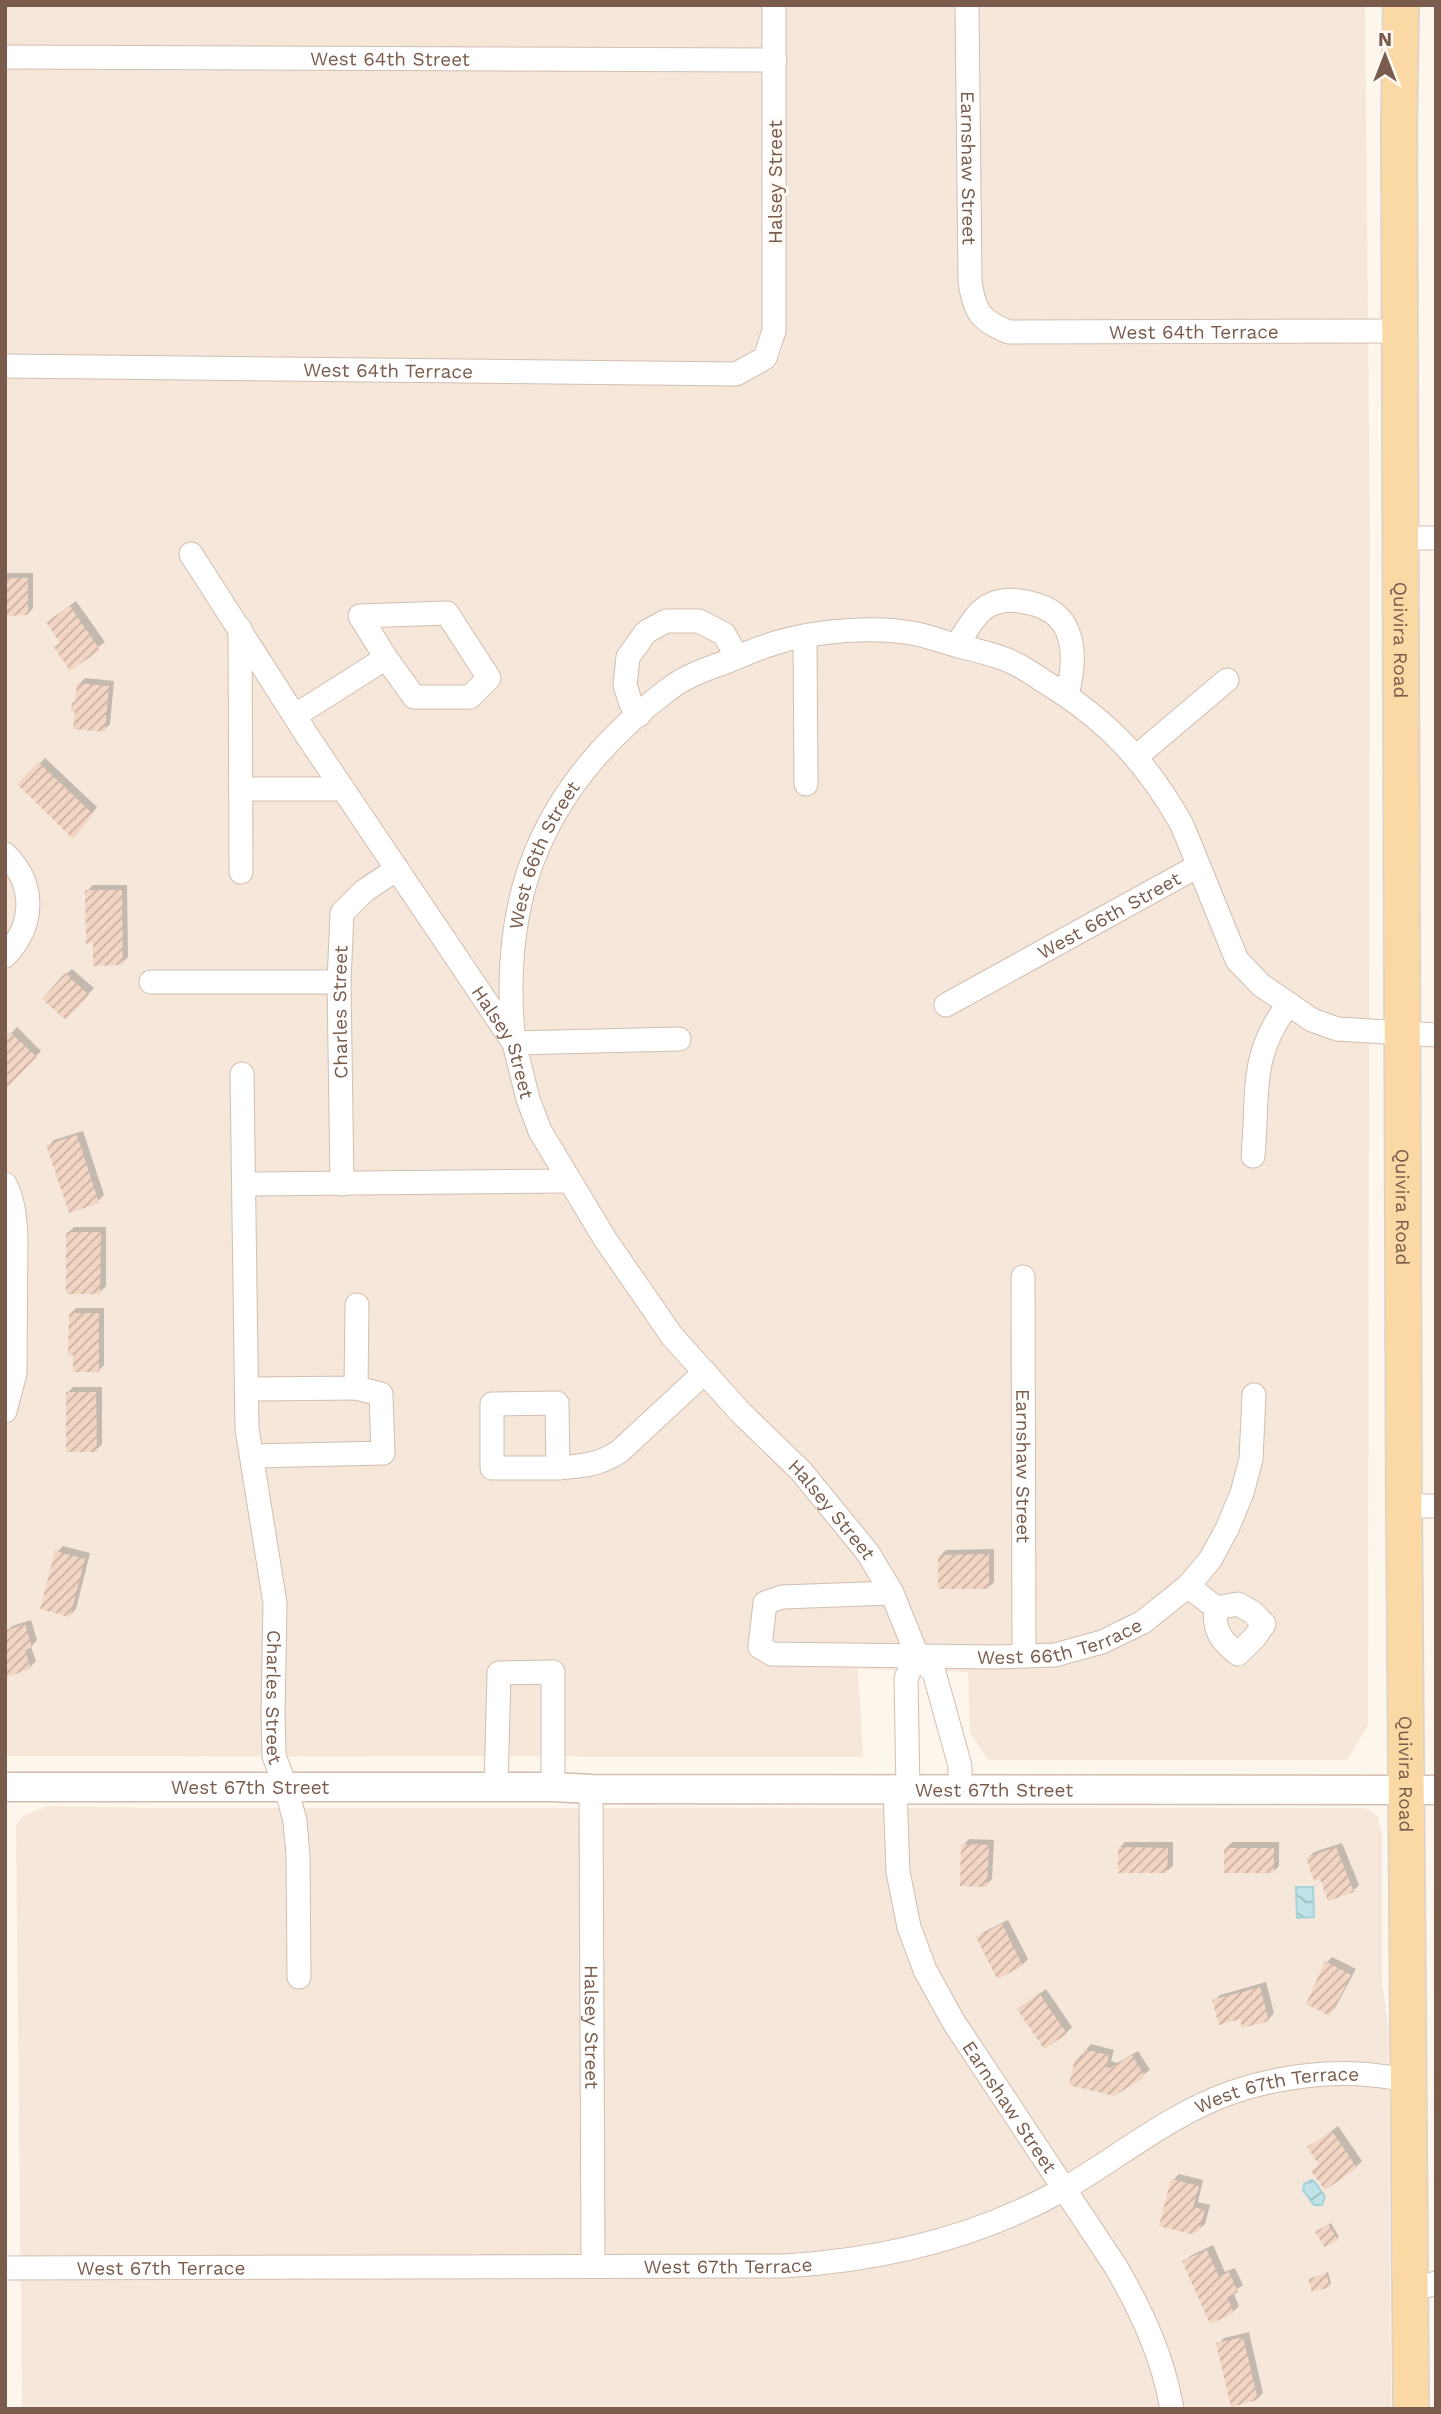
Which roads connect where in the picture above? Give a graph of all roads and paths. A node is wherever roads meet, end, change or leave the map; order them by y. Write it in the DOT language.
graph roads {
  1 [pos="774,5"];
  2 [pos="967,5"];
  3 [pos="1401,5"];
  4 [pos="5,57"];
  5 [pos="775,60"];
  6 [pos="990,325"];
  7 [pos="1400,331"];
  8 [pos="765,358"];
  9 [pos="5,366"];
  10 [pos="1400,538"];
  11 [pos="1436,538"];
  12 [pos="191,554"];
  13 [pos="240,629"];
  14 [pos="805,637"];
  15 [pos="957,645"];
  16 [pos="737,657"];
  17 [pos="386,658"];
  18 [pos="1227,680"];
  19 [pos="1067,695"];
  20 [pos="296,715"];
  21 [pos="639,715"];
  22 [pos="1136,757"];
  23 [pos="806,784"];
  24 [pos="241,789"];
  25 [pos="343,789"];
  26 [pos="5,854"];
  27 [pos="1198,866"];
  28 [pos="397,869"];
  29 [pos="241,872"];
  30 [pos="5,956"];
  31 [pos="151,982"];
  32 [pos="340,982"];
  33 [pos="1289,1004"];
  34 [pos="946,1005"];
  35 [pos="1420,1034"];
  36 [pos="679,1039"];
  37 [pos="514,1042"];
  38 [pos="242,1074"];
  39 [pos="1253,1156"];
  40 [pos="569,1181"];
  41 [pos="5,1184"];
  42 [pos="244,1184"];
  43 [pos="342,1184"];
  44 [pos="1023,1277"];
  45 [pos="357,1305"];
  46 [pos="705,1372"];
  47 [pos="356,1388"];
  48 [pos="247,1389"];
  49 [pos="1254,1395"];
  50 [pos="5,1411"];
  51 [pos="252,1456"];
  52 [pos="558,1468"];
  53 [pos="1420,1506"];
  54 [pos="1188,1586"];
  55 [pos="892,1593"];
  56 [pos="1216,1608"];
  57 [pos="917,1655"];
  58 [pos="1024,1656"];
  59 [pos="5,1787"];
  60 [pos="286,1787"];
  61 [pos="496,1787"];
  62 [pos="553,1787"];
  63 [pos="591,1789"];
  64 [pos="901,1790"];
  65 [pos="1421,1790"];
  66 [pos="960,1791"];
  67 [pos="299,1977"];
  68 [pos="1409,2078"];
  69 [pos="1064,2189"];
  70 [pos="593,2266"];
  71 [pos="5,2268"];
  72 [pos="1423,2287"];
  73 [pos="1172,2409"];
  74 [pos="1410,2409"];
  1 -- 5 [label="street, Halsey Street"];
  2 -- 6 [label="street, Earnshaw Street"];
  3 -- 7 [label="main road, Quivira Road"];
  4 -- 5 [label="street, West 64th Street"];
  5 -- 8 [label="street, Halsey Street"];
  6 -- 7 [label="street, West 64th Terrace"];
  7 -- 10 [label="main road, Quivira Road"];
  8 -- 9 [label="street, West 64th Terrace"];
  10 -- 11 [label="street"];
  10 -- 35 [label="main road, Quivira Road"];
  12 -- 13 [label="street, Halsey Street"];
  13 -- 20 [label="street, Halsey Street"];
  13 -- 24 [label="street"];
  14 -- 15 [label="street, West 66th Street"];
  14 -- 16 [label="street, West 66th Street"];
  14 -- 23 [label="street"];
  15 -- 19 [label="street, West 66th Street"];
  15 -- 19 [label="street"];
  16 -- 21 [label="street, West 66th Street"];
  16 -- 21 [label="street"];
  17 -- 17 [label="street"];
  17 -- 20 [label="street"];
  18 -- 22 [label="street"];
  19 -- 22 [label="street, West 66th Street"];
  20 -- 25 [label="street, Halsey Street"];
  21 -- 37 [label="street, West 66th Street"];
  22 -- 27 [label="street, West 66th Street"];
  24 -- 25 [label="street"];
  24 -- 29 [label="street"];
  25 -- 28 [label="street, Halsey Street"];
  26 -- 30 [label="street"];
  27 -- 33 [label="street, West 66th Street"];
  27 -- 34 [label="street, West 66th Street"];
  28 -- 32 [label="street, Charles Street"];
  28 -- 37 [label="street, Halsey Street"];
  31 -- 32 [label="street"];
  32 -- 43 [label="street, Charles Street"];
  33 -- 35 [label="street, West 66th Street"];
  33 -- 39 [label="street"];
  35 -- 53 [label="main road, Quivira Road"];
  36 -- 37 [label="street"];
  37 -- 40 [label="street, Halsey Street"];
  38 -- 42 [label="street, Charles Street"];
  40 -- 43 [label="street"];
  40 -- 46 [label="street, Halsey Street"];
  41 -- 50 [label="street"];
  42 -- 43 [label="street"];
  42 -- 48 [label="street, Charles Street"];
  44 -- 58 [label="street, Earnshaw Street"];
  45 -- 47 [label="street"];
  46 -- 52 [label="street"];
  46 -- 55 [label="street, Halsey Street"];
  47 -- 48 [label="street"];
  47 -- 51 [label="street"];
  48 -- 51 [label="street, Charles Street"];
  49 -- 54 [label="street, West 66th Terrace"];
  51 -- 60 [label="street, Charles Street"];
  53 -- 65 [label="main road, Quivira Road"];
  54 -- 56 [label="street"];
  54 -- 58 [label="street, West 66th Terrace"];
  55 -- 57 [label="street, Halsey Street"];
  55 -- 57 [label="street, Halsey Street"];
  57 -- 58 [label="street, West 66th Terrace"];
  57 -- 64 [label="street"];
  57 -- 66 [label="street, Halsey Street"];
  59 -- 60 [label="street, West 67th Street"];
  60 -- 61 [label="street, West 67th Street"];
  60 -- 67 [label="street, Charles Street"];
  61 -- 62 [label="street, West 67th Street"];
  61 -- 62 [label="street"];
  62 -- 63 [label="street, West 67th Street"];
  63 -- 64 [label="street, West 67th Street"];
  63 -- 70 [label="street, Halsey Street"];
  64 -- 66 [label="street, West 67th Street"];
  64 -- 69 [label="street, Earnshaw Street"];
  65 -- 66 [label="street, West 67th Street"];
  65 -- 68 [label="main road, Quivira Road"];
  68 -- 69 [label="street, West 67th Terrace"];
  68 -- 72 [label="main road, Quivira Road"];
  69 -- 70 [label="street, West 67th Terrace"];
  69 -- 73 [label="street, Earnshaw Street"];
  70 -- 71 [label="street, West 67th Terrace"];
  72 -- 74 [label="main road, Quivira Road"];
}
